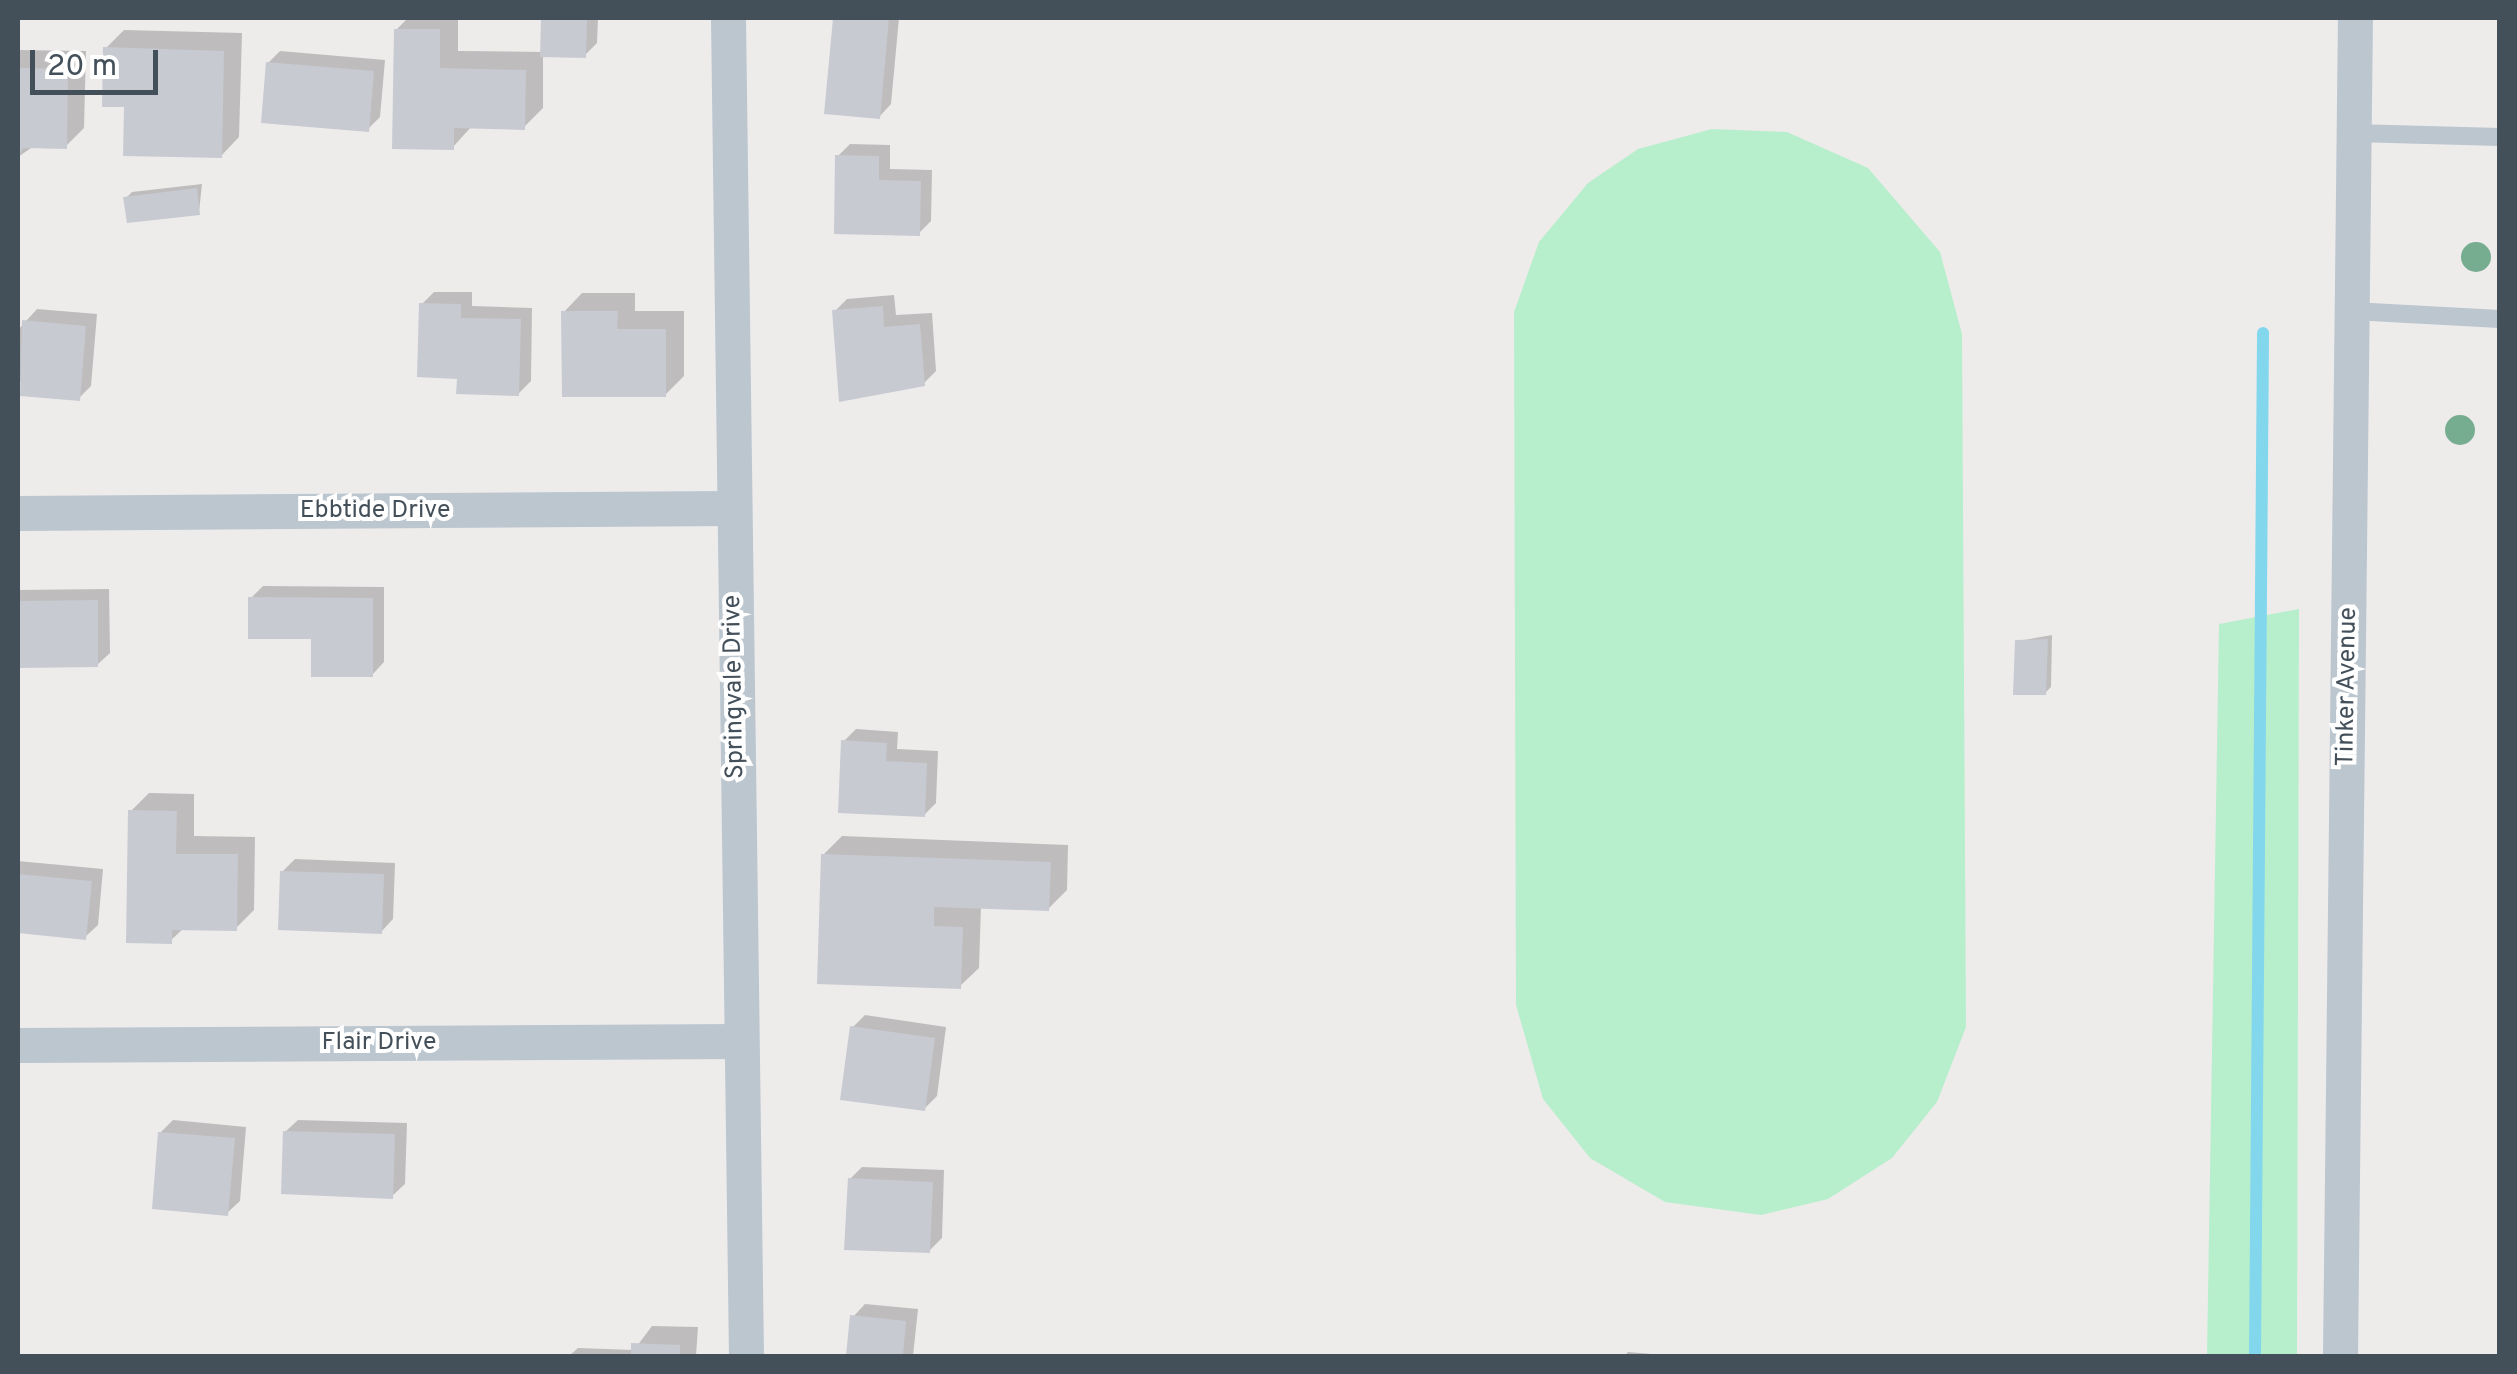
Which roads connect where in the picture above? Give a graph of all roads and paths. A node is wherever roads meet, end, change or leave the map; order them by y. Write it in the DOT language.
graph roads {
  1 [pos="728,18"];
  2 [pos="2355,18"];
  3 [pos="2354,134"];
  4 [pos="2500,137"];
  5 [pos="2352,310"];
  6 [pos="2500,320"];
  7 [pos="732,508"];
  8 [pos="18,514"];
  9 [pos="741,1042"];
  10 [pos="18,1046"];
  11 [pos="746,1356"];
  12 [pos="2340,1356"];
  1 -- 7 [label="street, Springvale Drive"];
  2 -- 3 [label="street, Tinker Avenue"];
  3 -- 4 [label="lane"];
  3 -- 5 [label="street, Tinker Avenue"];
  5 -- 6 [label="lane"];
  5 -- 12 [label="street, Tinker Avenue"];
  7 -- 8 [label="street, Ebbtide Drive"];
  7 -- 9 [label="street, Springvale Drive"];
  9 -- 10 [label="street, Flair Drive"];
  9 -- 11 [label="street, Springvale Drive"];
}
